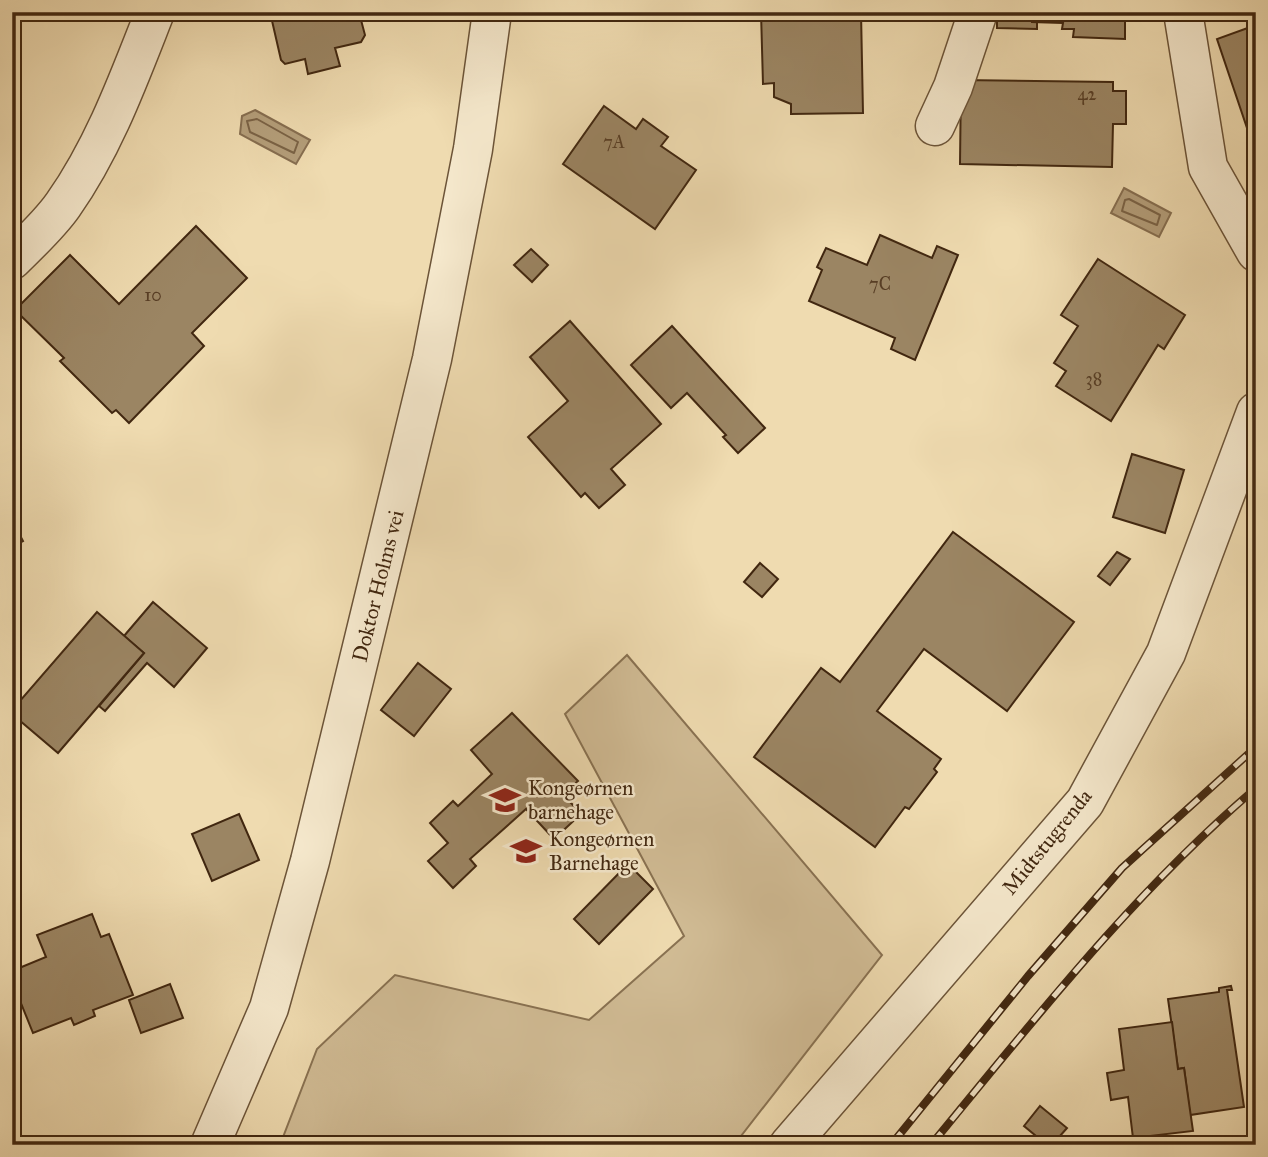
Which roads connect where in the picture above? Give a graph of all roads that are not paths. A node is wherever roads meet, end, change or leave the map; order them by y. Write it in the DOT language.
graph roads {
  1 [pos="155,12"];
  2 [pos="492,12"];
  3 [pos="978,12"];
  4 [pos="1183,12"];
  5 [pos="935,126"];
  6 [pos="1256,252"];
  7 [pos="12,260"];
  8 [pos="1256,412"];
  9 [pos="210,1145"];
  10 [pos="789,1145"];
  1 -- 7 [label="street"];
  2 -- 9 [label="street, Doktor Holms vei"];
  3 -- 5 [label="street"];
  4 -- 6 [label="street"];
  8 -- 10 [label="street, Midtstugrenda"];
}
